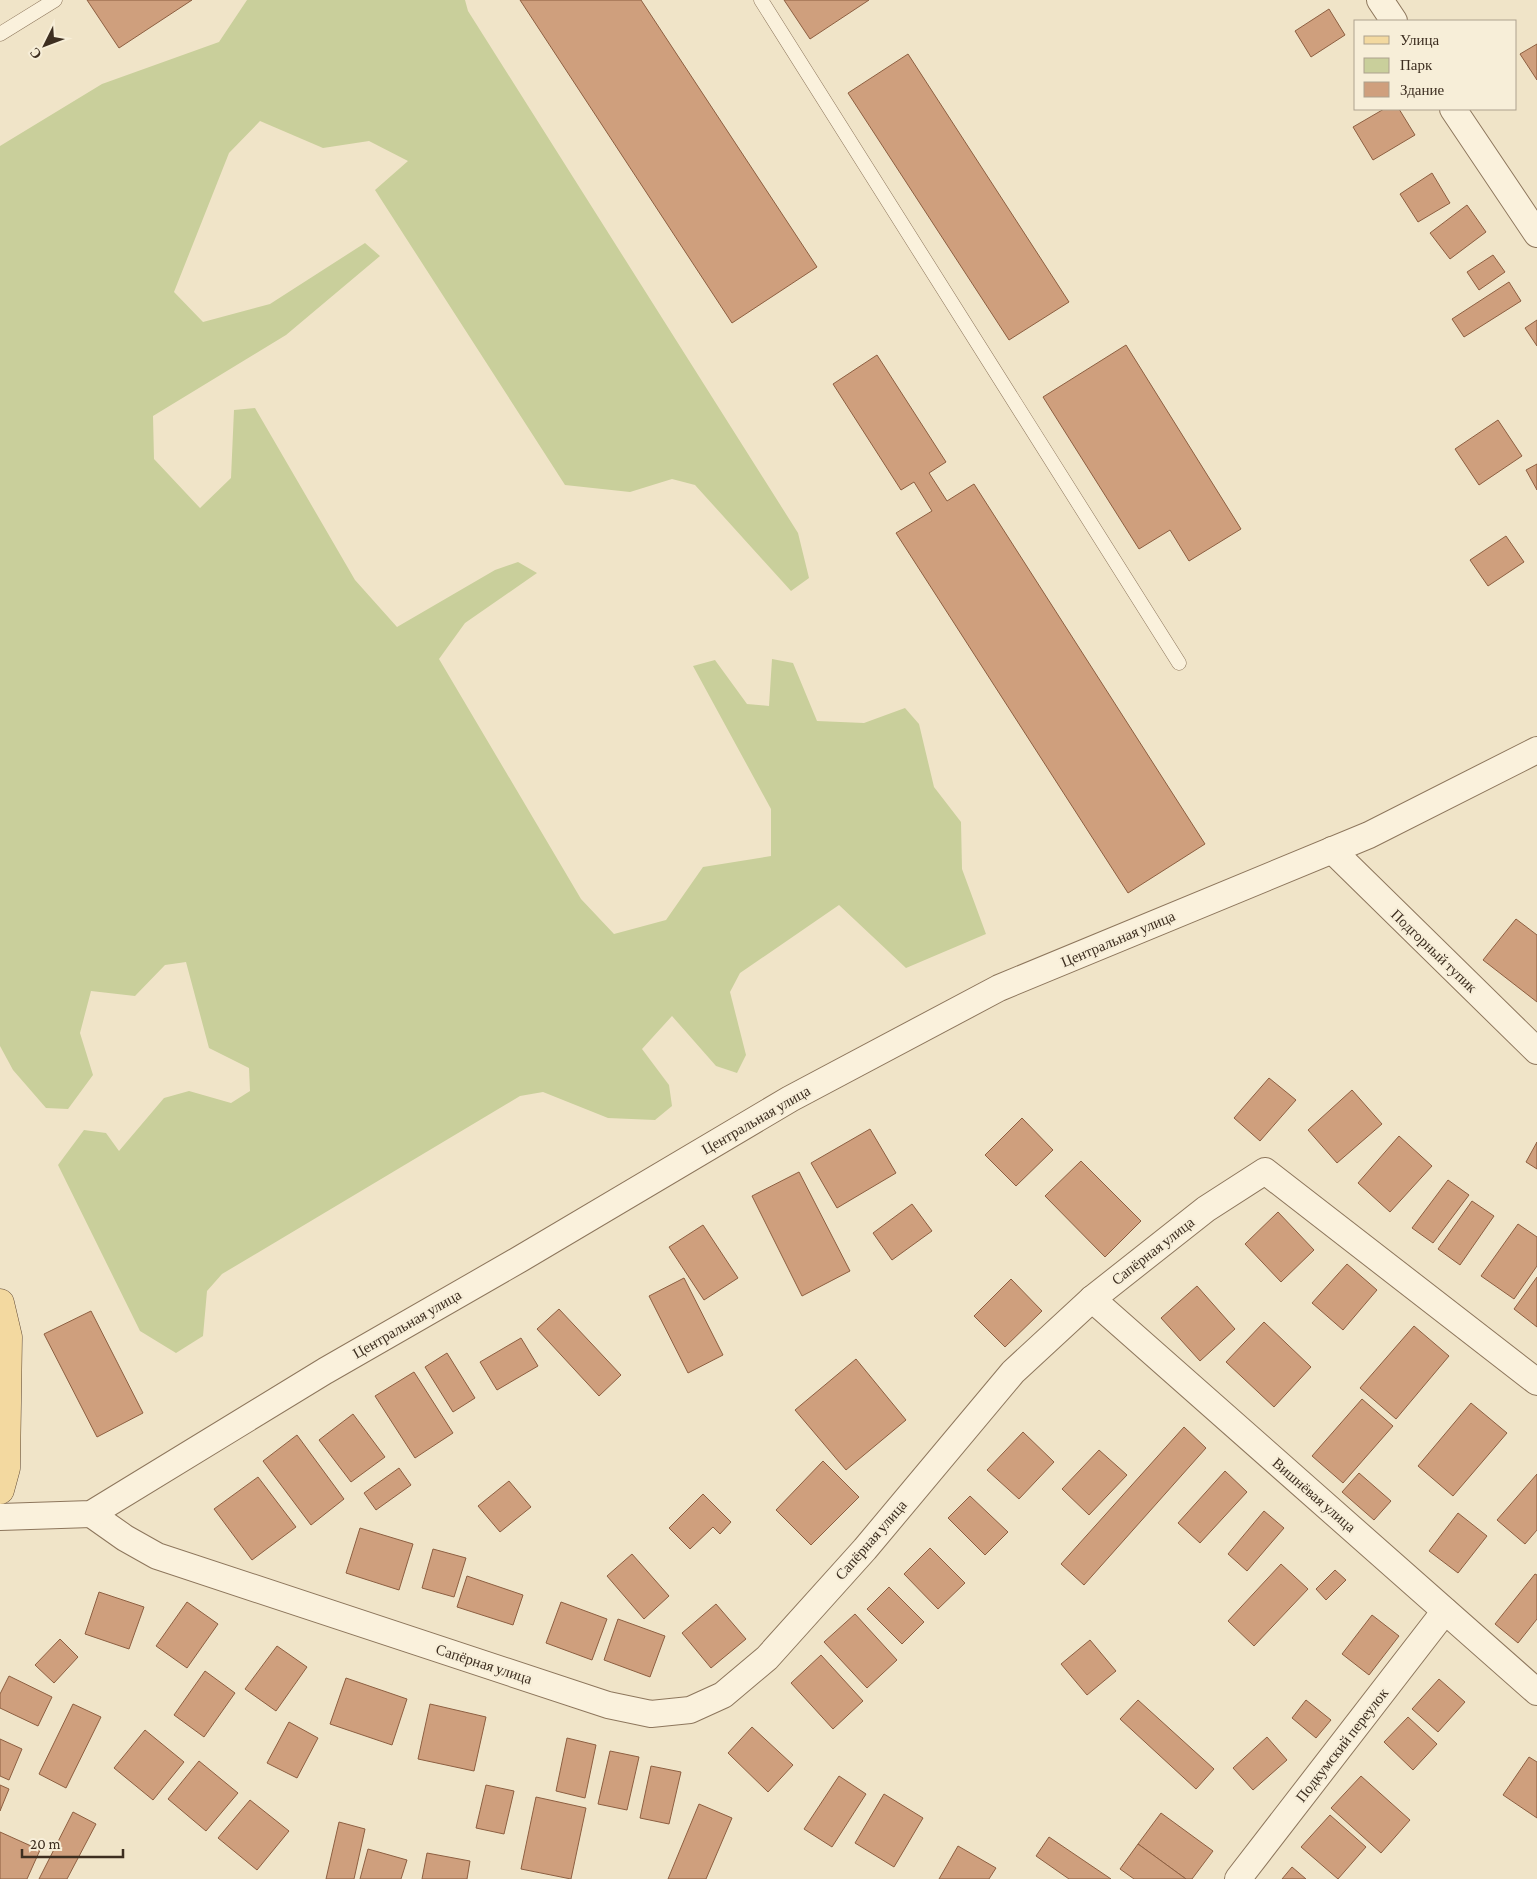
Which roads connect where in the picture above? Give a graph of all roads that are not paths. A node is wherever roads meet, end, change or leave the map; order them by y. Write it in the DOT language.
graph roads {
  1 [pos="55,0"];
  2 [pos="761,0"];
  3 [pos="1380,0"];
  4 [pos="1393,20"];
  5 [pos="0,34"];
  6 [pos="1454,110"];
  7 [pos="1537,234"];
  8 [pos="1179,662"];
  9 [pos="1537,750"];
  10 [pos="1332,850"];
  11 [pos="1537,1051"];
  12 [pos="1092,1299"];
  13 [pos="0,1303"];
  14 [pos="1537,1382"];
  15 [pos="0,1490"];
  16 [pos="91,1514"];
  17 [pos="0,1517"];
  18 [pos="1445,1611"];
  19 [pos="1537,1692"];
  20 [pos="1238,1879"];
  1 -- 5 [label="lane"];
  2 -- 8 [label="lane"];
  3 -- 4 [label="street"];
  6 -- 7 [label="street"];
  9 -- 10 [label="street, Центральная улица"];
  10 -- 11 [label="street, Подгорный тупик"];
  10 -- 16 [label="street, Центральная улица"];
  12 -- 14 [label="street, Сапёрная улица"];
  12 -- 16 [label="street, Сапёрная улица"];
  12 -- 18 [label="street, Вишнёвая улица"];
  13 -- 15 [label="main road"];
  16 -- 17 [label="street, Центральная улица"];
  18 -- 19 [label="street, Вишнёвая улица"];
  18 -- 20 [label="street, Подкумский переулок"];
}
